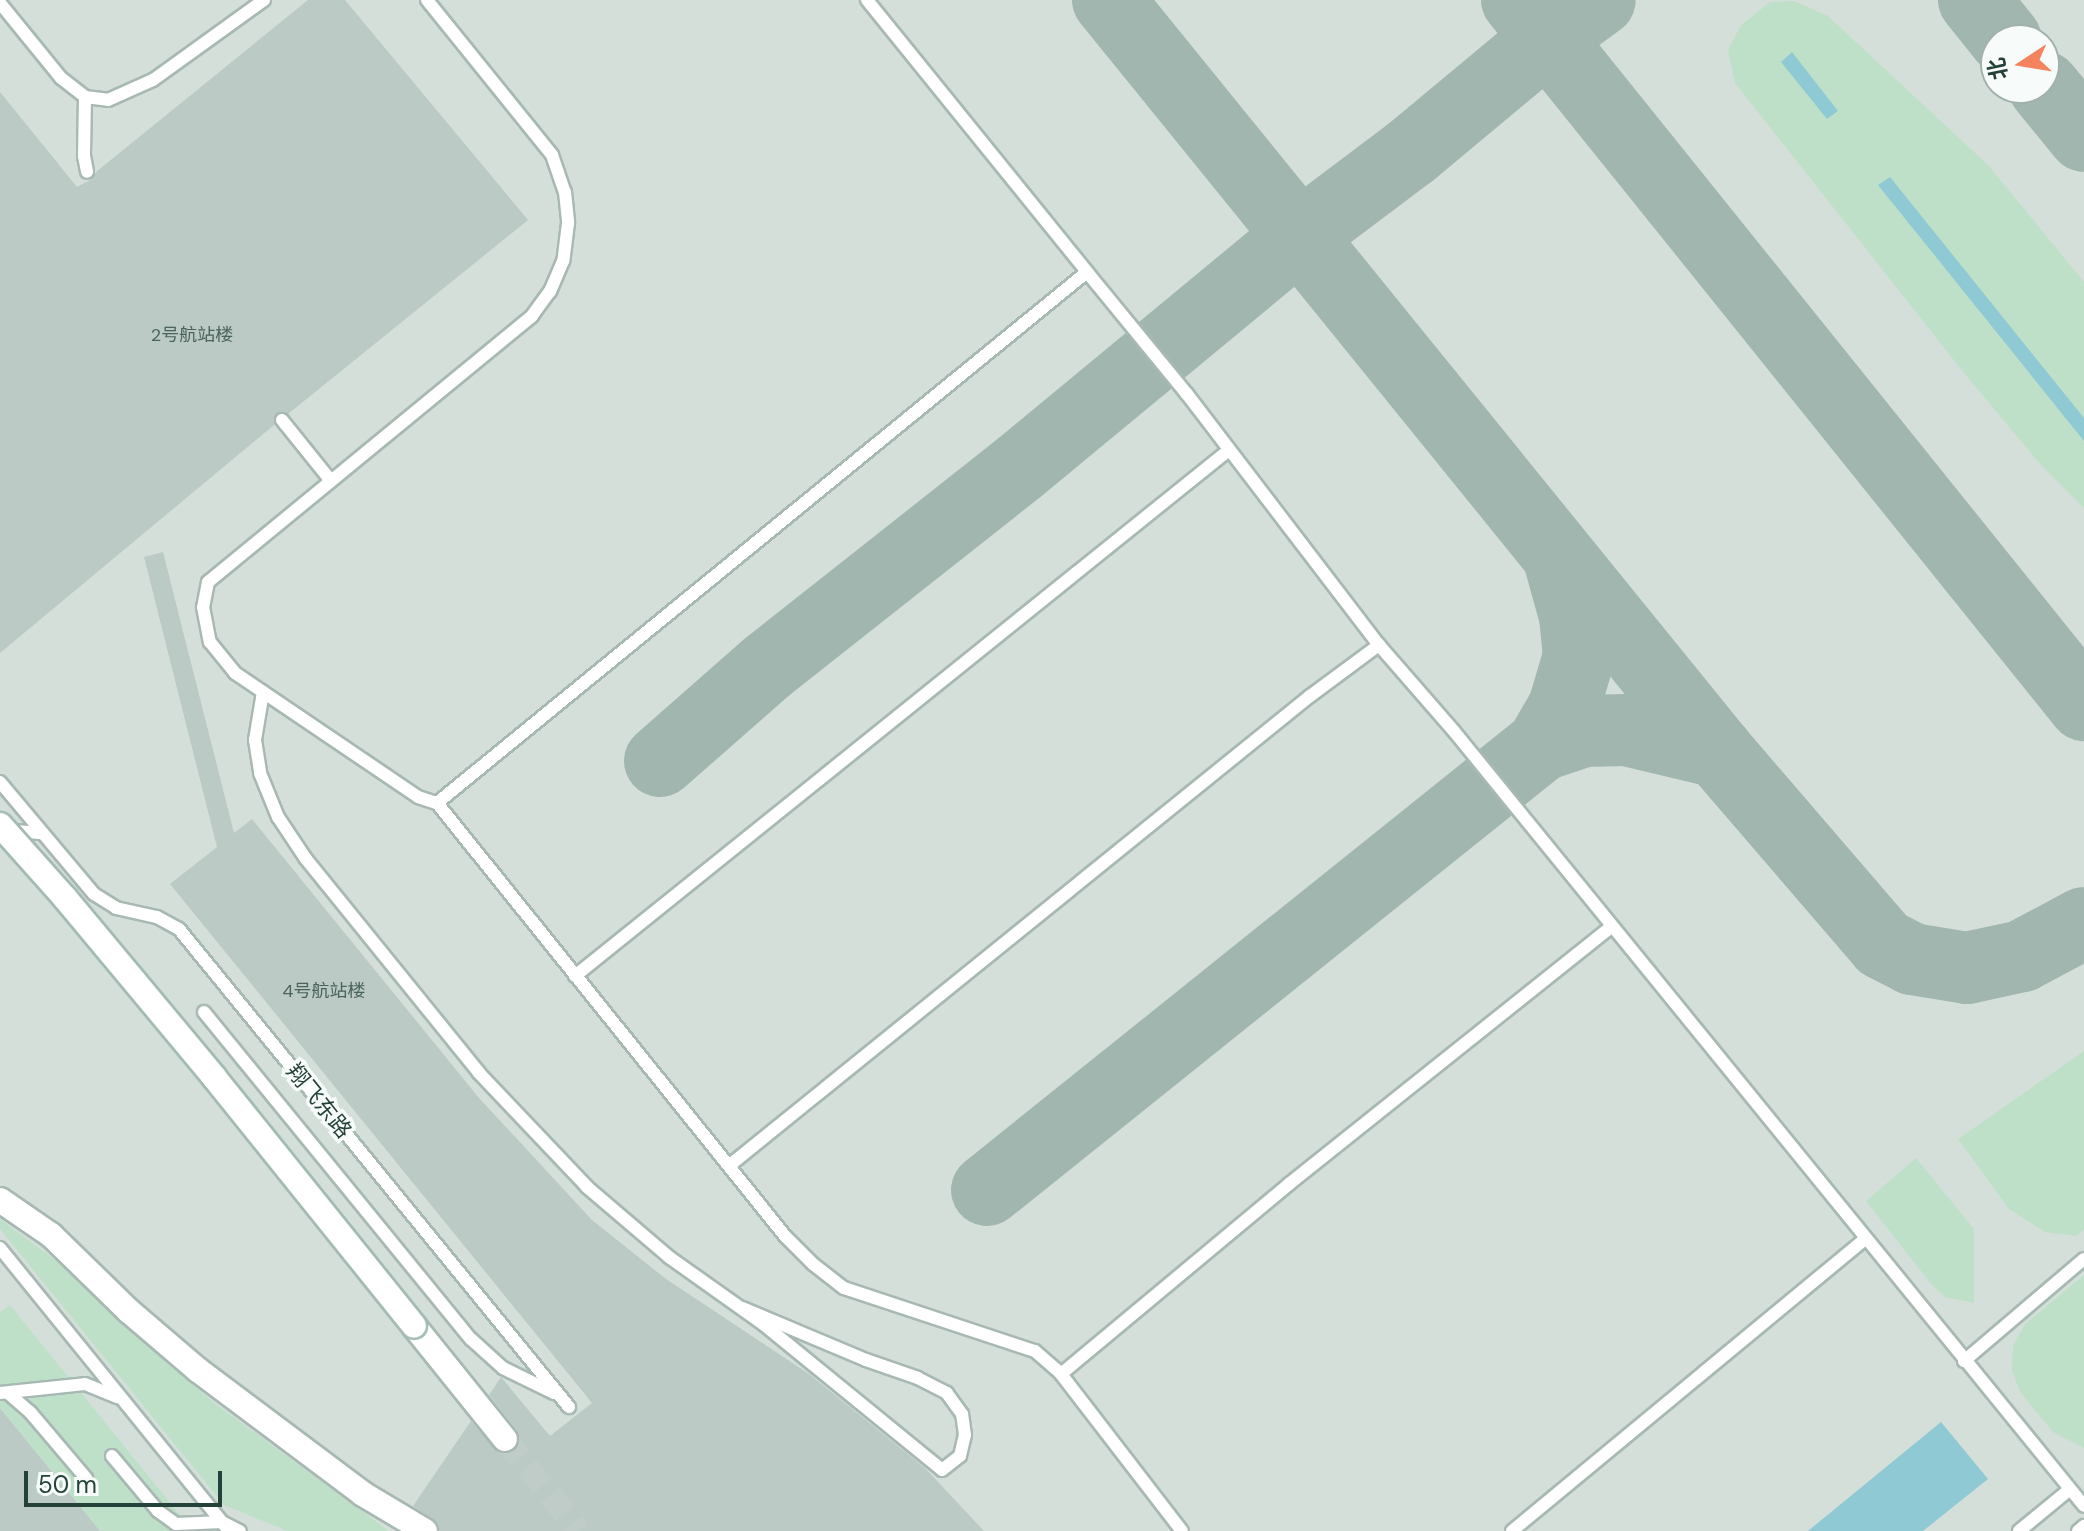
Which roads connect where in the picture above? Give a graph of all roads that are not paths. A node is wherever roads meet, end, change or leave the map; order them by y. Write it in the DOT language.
graph roads {
  1 [pos="264,0"];
  2 [pos="427,0"];
  3 [pos="867,0"];
  4 [pos="0,3"];
  5 [pos="85,97"];
  6 [pos="87,172"];
  7 [pos="1087,272"];
  8 [pos="282,420"];
  9 [pos="1229,450"];
  10 [pos="331,481"];
  11 [pos="1379,645"];
  12 [pos="263,692"];
  13 [pos="0,782"];
  14 [pos="437,803"];
  15 [pos="0,827"];
  16 [pos="42,833"];
  17 [pos="1611,927"];
  18 [pos="575,976"];
  19 [pos="204,1012"];
  20 [pos="730,1165"];
  21 [pos="0,1200"];
  22 [pos="1865,1239"];
  23 [pos="0,1248"];
  24 [pos="2084,1259"];
  25 [pos="742,1308"];
  26 [pos="1964,1361"];
  27 [pos="1061,1374"];
  28 [pos="4,1393"];
  29 [pos="121,1398"];
  30 [pos="505,1439"];
  31 [pos="112,1456"];
  32 [pos="86,1478"];
  33 [pos="2070,1489"];
  34 [pos="2084,1506"];
  35 [pos="226,1526"];
  36 [pos="2084,1526"];
  37 [pos="240,1531"];
  38 [pos="425,1531"];
  39 [pos="1182,1531"];
  40 [pos="1512,1531"];
  41 [pos="2019,1531"];
  42 [pos="2078,1531"];
  1 -- 5 [label="lane"];
  2 -- 10 [label="lane"];
  3 -- 7 [label="lane"];
  4 -- 5 [label="lane"];
  5 -- 6 [label="lane"];
  7 -- 9 [label="lane"];
  7 -- 14 [label="lane"];
  8 -- 10 [label="lane"];
  9 -- 11 [label="lane"];
  9 -- 18 [label="lane"];
  10 -- 12 [label="lane"];
  11 -- 17 [label="lane"];
  11 -- 20 [label="lane"];
  12 -- 14 [label="lane"];
  12 -- 25 [label="lane"];
  13 -- 16 [label="lane, 翔飞东路"];
  14 -- 18 [label="lane"];
  15 -- 16 [label="lane"];
  15 -- 30 [label="main road, bridge"];
  16 -- 19 [label="lane, 翔飞东路"];
  17 -- 22 [label="lane"];
  17 -- 27 [label="lane"];
  18 -- 20 [label="lane"];
  20 -- 27 [label="lane"];
  21 -- 38 [label="main road"];
  22 -- 26 [label="lane"];
  22 -- 40 [label="lane"];
  23 -- 29 [label="lane"];
  24 -- 26 [label="lane"];
  25 -- 25 [label="lane"];
  26 -- 33 [label="lane"];
  27 -- 39 [label="lane"];
  28 -- 29 [label="lane"];
  28 -- 32 [label="lane"];
  29 -- 35 [label="lane"];
  31 -- 35 [label="lane"];
  33 -- 34 [label="lane"];
  33 -- 41 [label="lane"];
  35 -- 37 [label="lane"];
  36 -- 42 [label="lane"];
}
